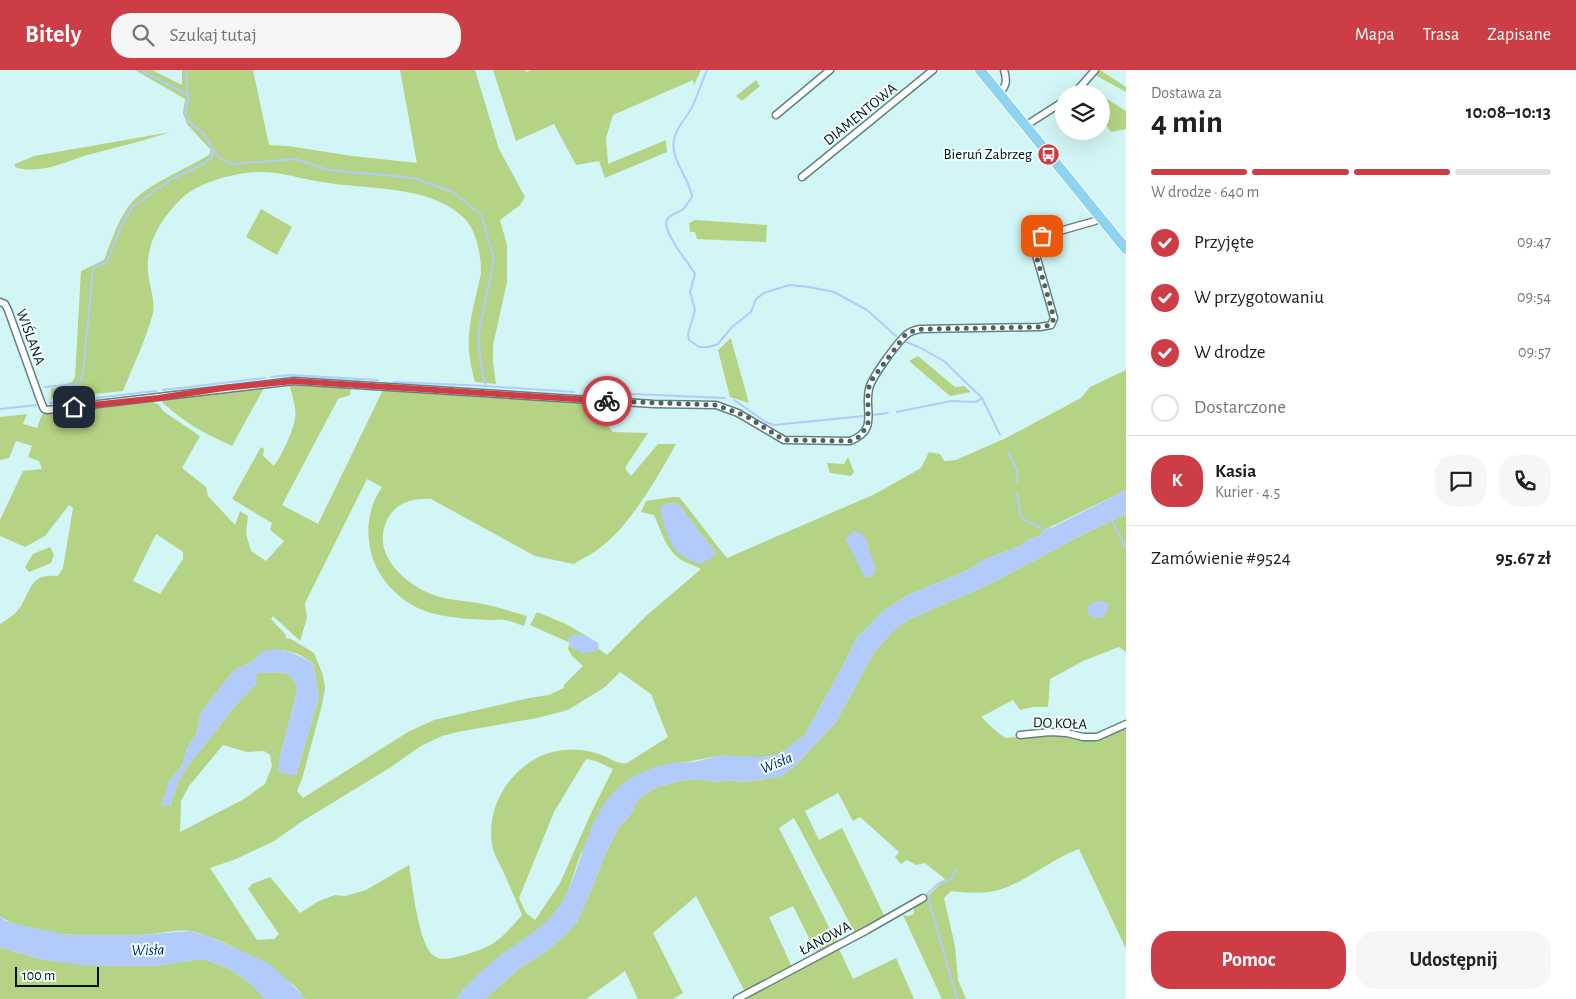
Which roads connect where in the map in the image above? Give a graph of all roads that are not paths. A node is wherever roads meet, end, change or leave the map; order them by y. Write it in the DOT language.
graph roads {
  1 [pos="830,70"];
  2 [pos="933,70"];
  3 [pos="980,70"];
  4 [pos="1004,70"];
  5 [pos="1095,70"];
  6 [pos="1082,85"];
  7 [pos="998,93"];
  8 [pos="1055,107"];
  9 [pos="776,115"];
  10 [pos="1025,126"];
  11 [pos="802,177"];
  12 [pos="1100,217"];
  13 [pos="1126,249"];
  14 [pos="0,302"];
  15 [pos="1126,724"];
  16 [pos="1020,734"];
  17 [pos="923,898"];
  18 [pos="738,999"];
  1 -- 9 [label="street"];
  2 -- 11 [label="street, DIAMENTOWA"];
  3 -- 7 [label="main road"];
  4 -- 7 [label="street"];
  5 -- 6 [label="street"];
  7 -- 10 [label="main road"];
  8 -- 10 [label="street"];
  10 -- 12 [label="main road"];
  12 -- 13 [label="main road"];
  12 -- 14 [label="street, WIŚLANA"];
  15 -- 16 [label="street, DO KOŁA"];
  17 -- 18 [label="street, ŁANOWA"];
}
